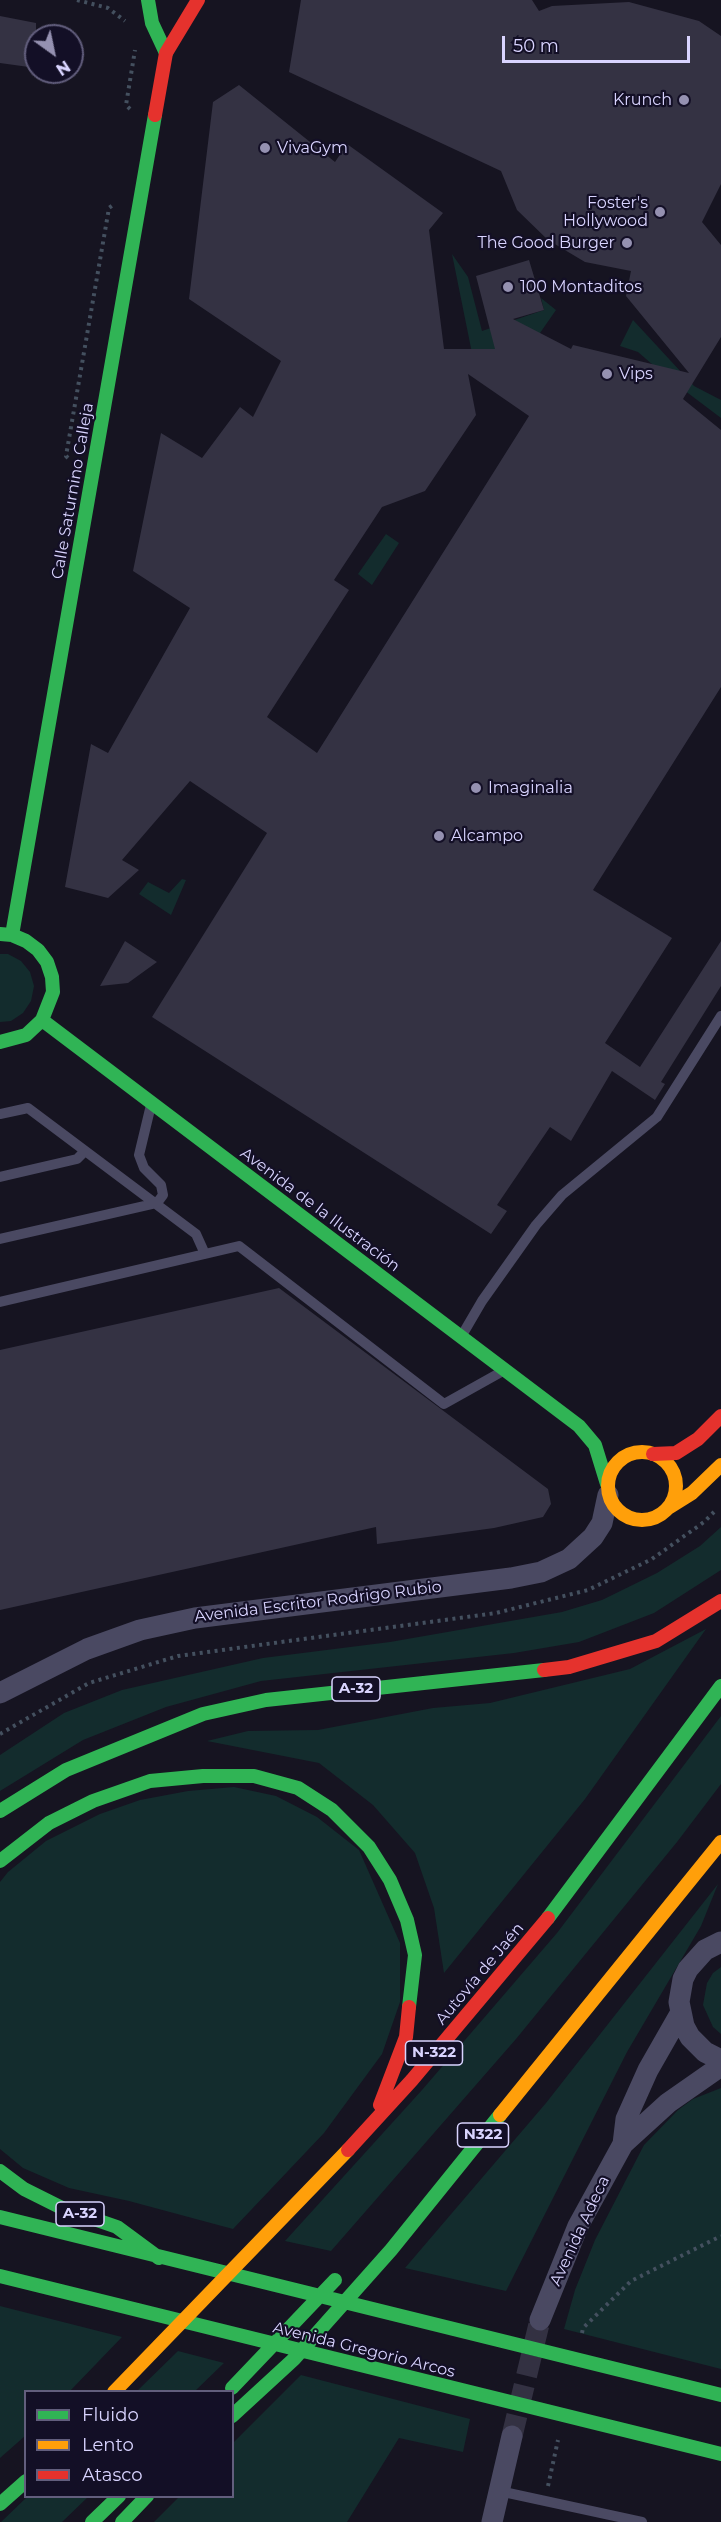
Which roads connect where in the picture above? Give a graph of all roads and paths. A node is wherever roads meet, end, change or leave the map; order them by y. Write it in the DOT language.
graph roads {
  1 [pos="148,0"];
  2 [pos="198,0"];
  3 [pos="166,53"];
  4 [pos="6,934"];
  5 [pos="721,1016"];
  6 [pos="42,1020"];
  7 [pos="0,1041"];
  8 [pos="152,1102"];
  9 [pos="0,1113"];
  10 [pos="85,1151"];
  11 [pos="0,1177"];
  12 [pos="157,1203"];
  13 [pos="0,1239"];
  14 [pos="205,1254"];
  15 [pos="0,1302"];
  16 [pos="460,1337"];
  17 [pos="504,1370"];
  18 [pos="721,1416"];
  19 [pos="579,1426"];
  20 [pos="647,1453"];
  21 [pos="721,1465"];
  22 [pos="608,1489"];
  23 [pos="721,1505"];
  24 [pos="668,1508"];
  25 [pos="721,1602"];
  26 [pos="721,1686"];
  27 [pos="0,1693"];
  28 [pos="0,1734"];
  29 [pos="0,1811"];
  30 [pos="721,1826"];
  31 [pos="721,1842"];
  32 [pos="0,1861"];
  33 [pos="719,1940"];
  34 [pos="680,2013"];
  35 [pos="528,2059"];
  36 [pos="721,2061"];
  37 [pos="721,2066"];
  38 [pos="371,2127"];
  39 [pos="623,2144"];
  40 [pos="0,2171"];
  41 [pos="0,2217"];
  42 [pos="159,2258"];
  43 [pos="344,2271"];
  44 [pos="0,2276"];
  45 [pos="540,2320"];
  46 [pos="115,2390"];
  47 [pos="230,2390"];
  48 [pos="721,2395"];
  49 [pos="234,2414"];
  50 [pos="512,2436"];
  51 [pos="721,2454"];
  52 [pos="24,2483"];
  53 [pos="499,2491"];
  54 [pos="117,2498"];
  55 [pos="145,2498"];
  56 [pos="0,2504"];
  57 [pos="92,2522"];
  58 [pos="122,2522"];
  59 [pos="492,2522"];
  60 [pos="642,2522"];
  1 -- 3 [label="main road"];
  2 -- 3 [label="main road, Calle Saturnino Calleja"];
  3 -- 4 [label="main road, Calle Saturnino Calleja"];
  4 -- 6 [label="main road"];
  5 -- 16 [label="lane"];
  6 -- 7 [label="main road"];
  6 -- 8 [label="main road, Avenida de la Ilustración"];
  8 -- 12 [label="lane"];
  8 -- 16 [label="main road, Avenida de la Ilustración"];
  9 -- 10 [label="lane"];
  10 -- 11 [label="lane"];
  10 -- 12 [label="lane"];
  12 -- 13 [label="lane"];
  12 -- 14 [label="lane"];
  14 -- 15 [label="lane"];
  14 -- 17 [label="lane"];
  16 -- 17 [label="main road, Avenida de la Ilustración"];
  17 -- 19 [label="main road, Avenida de la Ilustración"];
  18 -- 20 [label="main road"];
  19 -- 20 [label="main road, Avenida de la Ilustración"];
  19 -- 22 [label="main road, Avenida de la Ilustración"];
  20 -- 22 [label="main road"];
  20 -- 24 [label="main road"];
  21 -- 24 [label="main road"];
  22 -- 24 [label="main road"];
  22 -- 27 [label="street, Avenida Escritor Rodrigo Rubio"];
  23 -- 28 [label="path"];
  25 -- 29 [label="main road, A-32"];
  26 -- 38 [label="main road, Autovía de Jaén / N-322"];
  30 -- 35 [label="main road"];
  31 -- 49 [label="main road, N322"];
  32 -- 38 [label="main road"];
  33 -- 34 [label="street"];
  34 -- 36 [label="street"];
  34 -- 39 [label="street, Avenida Adeca"];
  37 -- 39 [label="street, Avenida Adeca"];
  38 -- 46 [label="main road, Autovía de Jaén / N-322"];
  39 -- 45 [label="street, Avenida Adeca"];
  40 -- 42 [label="main road, A-32"];
  41 -- 42 [label="main road"];
  42 -- 48 [label="main road"];
  43 -- 47 [label="main road"];
  44 -- 51 [label="main road, Avenida Gregorio Arcos"];
  50 -- 53 [label="street"];
  52 -- 56 [label="main road"];
  53 -- 59 [label="street"];
  53 -- 60 [label="lane"];
  54 -- 57 [label="main road"];
  55 -- 58 [label="main road"];
}
